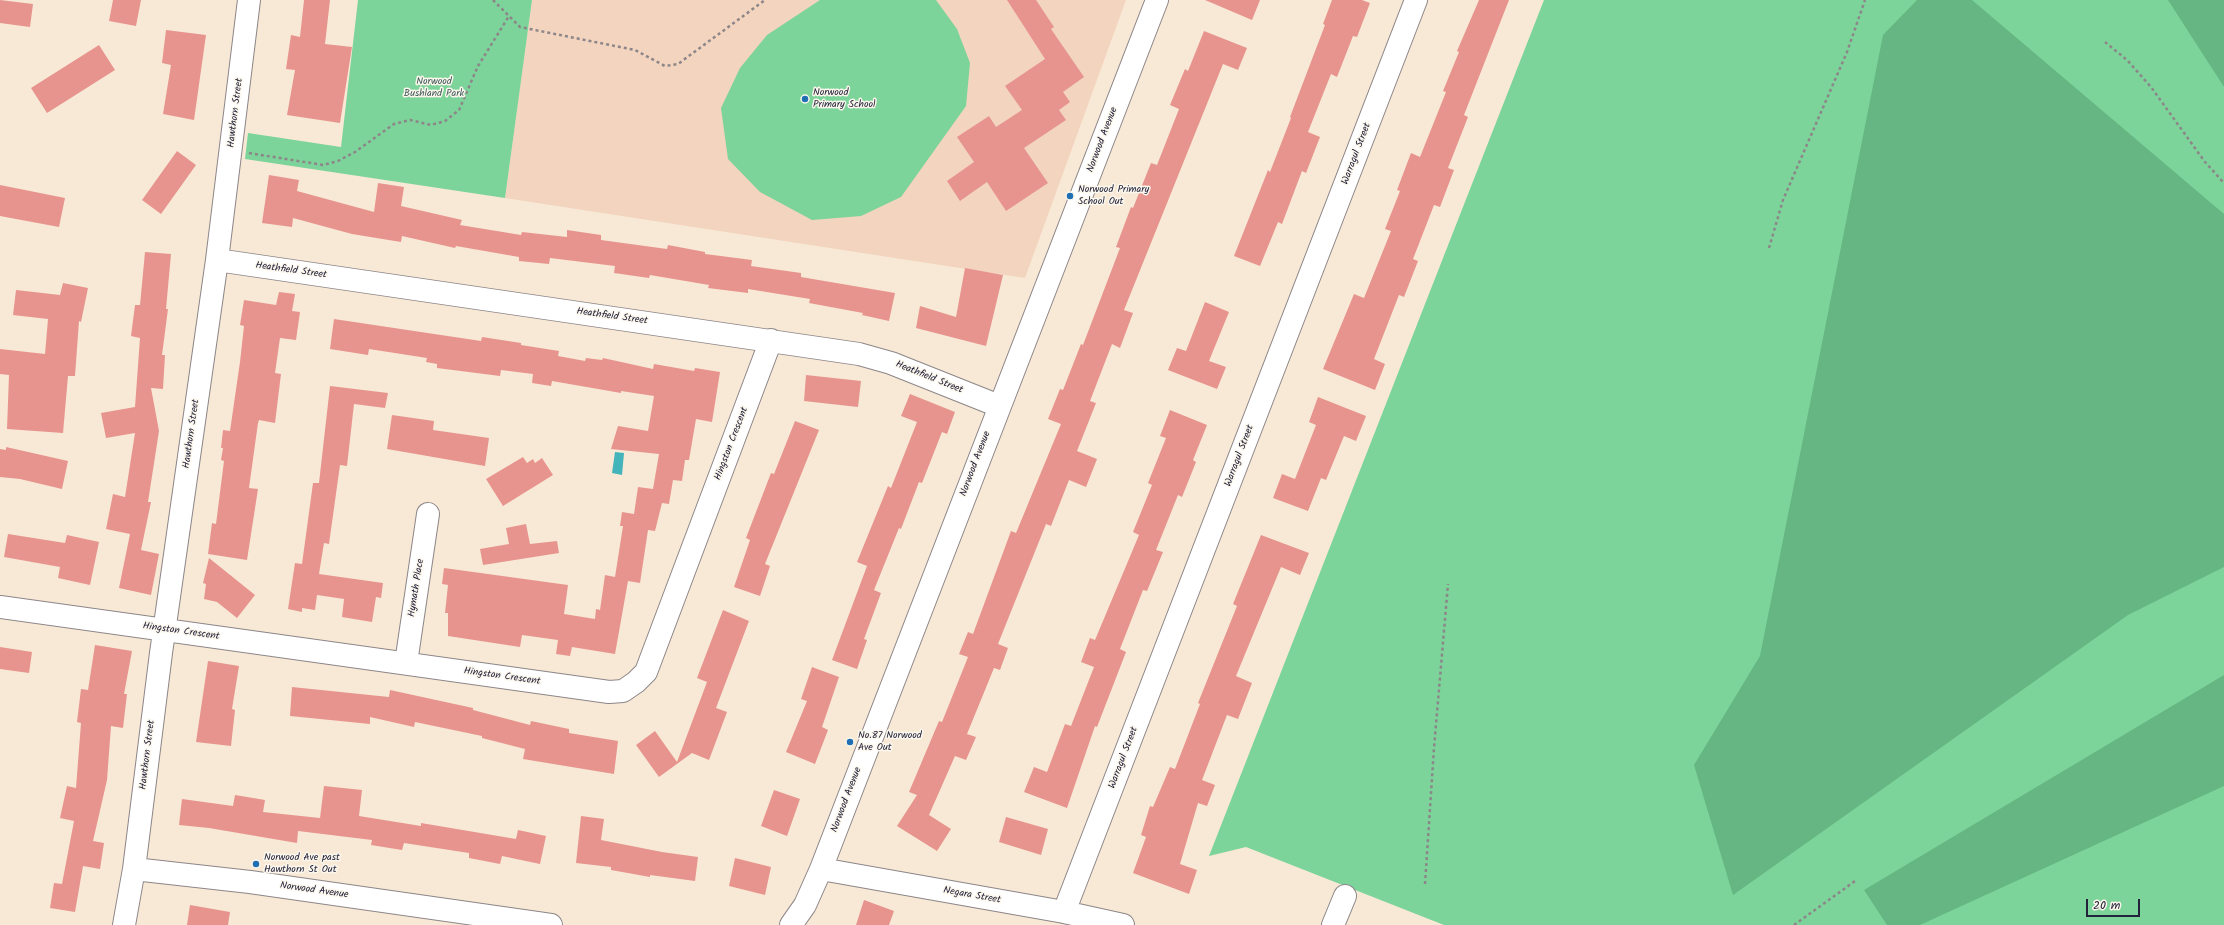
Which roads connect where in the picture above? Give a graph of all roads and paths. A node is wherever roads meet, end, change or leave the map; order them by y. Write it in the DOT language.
graph roads {
  1 [pos="249,0"];
  2 [pos="493,0"];
  3 [pos="765,0"];
  4 [pos="1157,0"];
  5 [pos="1416,0"];
  6 [pos="1865,0"];
  7 [pos="509,16"];
  8 [pos="2105,42"];
  9 [pos="247,152"];
  10 [pos="2224,183"];
  11 [pos="1769,248"];
  12 [pos="217,260"];
  13 [pos="771,340"];
  14 [pos="999,406"];
  15 [pos="428,514"];
  16 [pos="1448,584"];
  17 [pos="0,607"];
  18 [pos="164,630"];
  19 [pos="406,663"];
  20 [pos="134,868"];
  21 [pos="821,869"];
  22 [pos="1855,881"];
  23 [pos="1425,884"];
  24 [pos="1345,896"];
  25 [pos="1064,912"];
  26 [pos="124,925"];
  27 [pos="552,925"];
  28 [pos="791,925"];
  29 [pos="1123,925"];
  30 [pos="1333,925"];
  31 [pos="1794,925"];
  1 -- 12 [label="street, Hawthorn Street"];
  2 -- 7 [label="path"];
  3 -- 7 [label="path"];
  4 -- 14 [label="street, Norwood Avenue"];
  5 -- 25 [label="street, Warragul Street"];
  6 -- 11 [label="path"];
  7 -- 9 [label="path"];
  8 -- 10 [label="path"];
  12 -- 13 [label="street, Heathfield Street"];
  12 -- 18 [label="street, Hawthorn Street"];
  13 -- 14 [label="street, Heathfield Street"];
  13 -- 19 [label="street, Hingston Crescent"];
  14 -- 21 [label="street, Norwood Avenue"];
  15 -- 19 [label="street, Hymath Place"];
  16 -- 23 [label="path"];
  17 -- 18 [label="street, Hingston Crescent"];
  18 -- 19 [label="street, Hingston Crescent"];
  18 -- 20 [label="street, Hawthorn Street"];
  20 -- 26 [label="street"];
  20 -- 27 [label="street, Norwood Avenue"];
  21 -- 25 [label="street, Negara Street"];
  21 -- 28 [label="street, Norwood Avenue"];
  22 -- 31 [label="path"];
  24 -- 30 [label="street"];
  25 -- 29 [label="street, Negara Street"];
}
